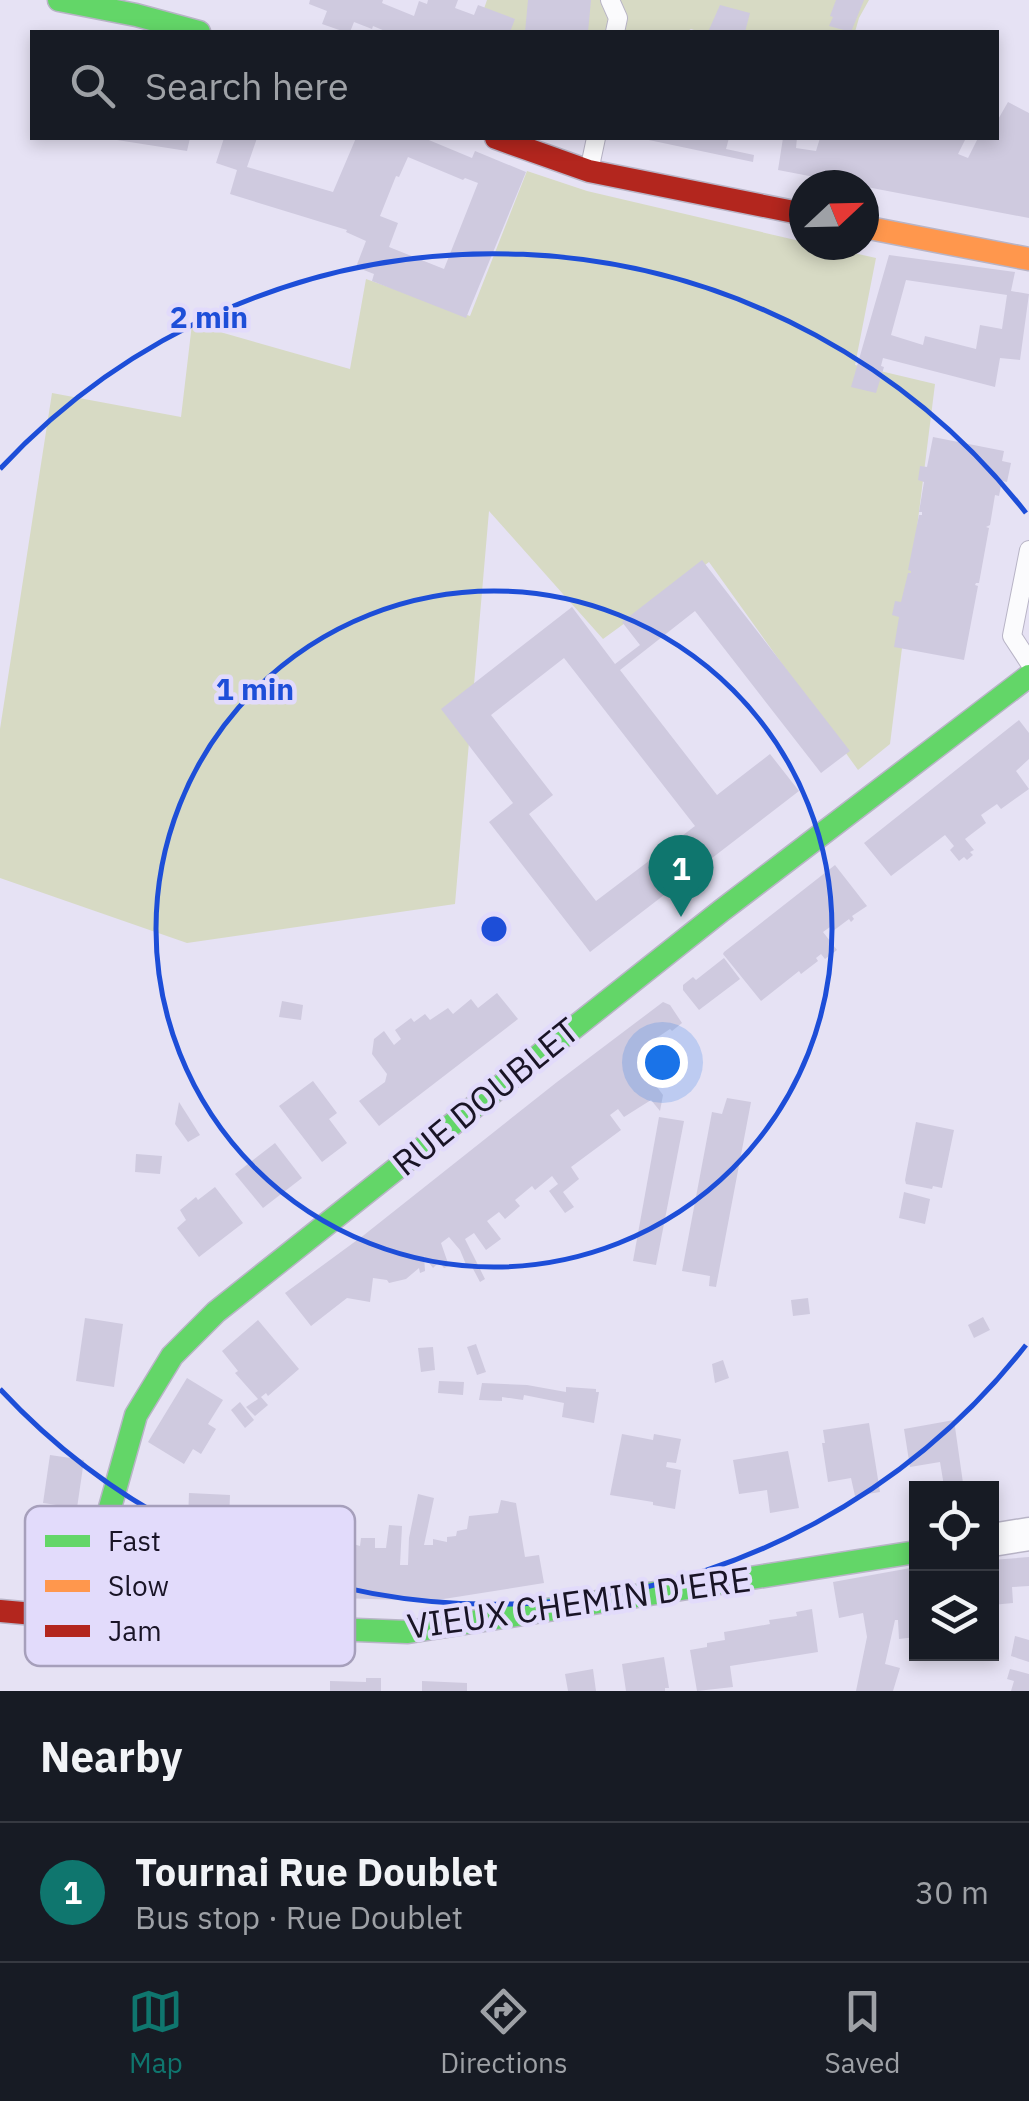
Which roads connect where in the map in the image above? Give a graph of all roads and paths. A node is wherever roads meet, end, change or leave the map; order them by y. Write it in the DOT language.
graph roads {
  1 [pos="59,0"];
  2 [pos="610,0"];
  3 [pos="192,30"];
  4 [pos="616,30"];
  5 [pos="501,140"];
  6 [pos="596,140"];
  7 [pos="589,172"];
  8 [pos="789,211"];
  9 [pos="879,230"];
  10 [pos="1029,260"];
  11 [pos="1029,550"];
  12 [pos="1029,662"];
  13 [pos="1029,676"];
  14 [pos="110,1506"];
  15 [pos="1029,1534"];
  16 [pos="999,1539"];
  17 [pos="909,1553"];
  18 [pos="0,1611"];
  19 [pos="25,1613"];
  20 [pos="355,1630"];
  1 -- 3 [label="street"];
  2 -- 4 [label="lane"];
  5 -- 7 [label="street"];
  6 -- 7 [label="lane"];
  7 -- 8 [label="street"];
  9 -- 10 [label="street"];
  11 -- 12 [label="lane"];
  13 -- 14 [label="street, RUE DOUBLET"];
  15 -- 16 [label="street"];
  17 -- 20 [label="street, VIEUX CHEMIN D'ERE"];
  18 -- 19 [label="street, VIEUX CHEMIN D'ERE"];
}
